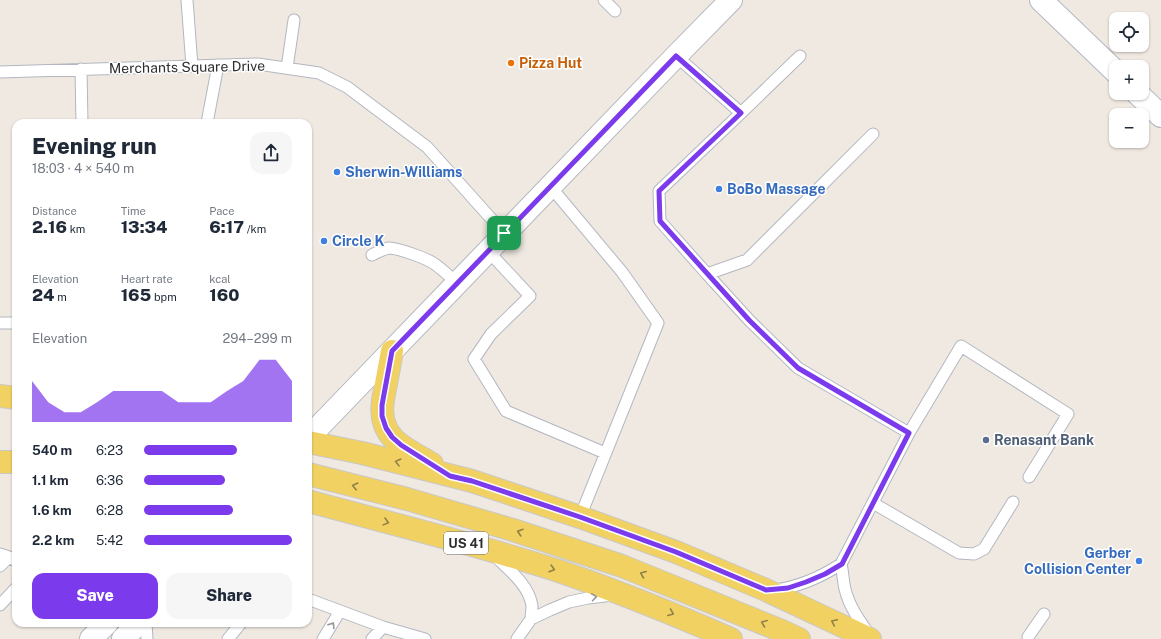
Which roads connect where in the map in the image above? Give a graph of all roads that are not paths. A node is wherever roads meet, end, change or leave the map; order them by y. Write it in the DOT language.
graph roads {
  1 [pos="187,0"];
  2 [pos="604,0"];
  3 [pos="731,0"];
  4 [pos="1041,0"];
  5 [pos="615,11"];
  6 [pos="294,20"];
  7 [pos="676,56"];
  8 [pos="800,56"];
  9 [pos="218,65"];
  10 [pos="1109,65"];
  11 [pos="192,66"];
  12 [pos="287,68"];
  13 [pos="80,69"];
  14 [pos="0,72"];
  15 [pos="1144,100"];
  16 [pos="741,113"];
  17 [pos="1161,116"];
  18 [pos="82,119"];
  19 [pos="208,119"];
  20 [pos="873,134"];
  21 [pos="550,186"];
  22 [pos="504,233"];
  23 [pos="488,251"];
  24 [pos="372,255"];
  25 [pos="706,274"];
  26 [pos="457,283"];
  27 [pos="0,323"];
  28 [pos="12,323"];
  29 [pos="392,351"];
  30 [pos="0,396"];
  31 [pos="12,398"];
  32 [pos="909,433"];
  33 [pos="312,434"];
  34 [pos="312,443"];
  35 [pos="606,453"];
  36 [pos="0,462"];
  37 [pos="12,462"];
  38 [pos="312,475"];
  39 [pos="450,476"];
  40 [pos="1029,477"];
  41 [pos="312,502"];
  42 [pos="1013,502"];
  43 [pos="873,503"];
  44 [pos="580,517"];
  45 [pos="489,549"];
  46 [pos="8,557"];
  47 [pos="842,564"];
  48 [pos="0,566"];
  49 [pos="766,590"];
  50 [pos="12,592"];
  51 [pos="622,593"];
  52 [pos="312,600"];
  53 [pos="0,605"];
  54 [pos="340,611"];
  55 [pos="1044,614"];
  56 [pos="531,619"];
  57 [pos="103,627"];
  58 [pos="135,627"];
  59 [pos="146,627"];
  60 [pos="238,627"];
  61 [pos="384,627"];
  62 [pos="1027,638"];
  63 [pos="91,639"];
  64 [pos="123,639"];
  65 [pos="147,639"];
  66 [pos="228,639"];
  67 [pos="323,639"];
  68 [pos="372,639"];
  69 [pos="425,639"];
  70 [pos="517,639"];
  71 [pos="731,639"];
  72 [pos="799,639"];
  73 [pos="871,639"];
  1 -- 11 [label="lane"];
  2 -- 5 [label="lane"];
  3 -- 7 [label="street"];
  4 -- 10 [label="street"];
  6 -- 12 [label="lane"];
  7 -- 16 [label="lane"];
  7 -- 21 [label="street"];
  8 -- 16 [label="lane"];
  9 -- 11 [label="lane, Merchants Square Drive"];
  9 -- 12 [label="lane, Merchants Square Drive"];
  9 -- 19 [label="lane"];
  11 -- 13 [label="lane, Merchants Square Drive"];
  12 -- 22 [label="lane, Merchants Square Drive"];
  13 -- 14 [label="lane, Merchants Square Drive"];
  13 -- 18 [label="lane"];
  15 -- 17 [label="street"];
  16 -- 25 [label="lane"];
  20 -- 25 [label="lane"];
  21 -- 22 [label="street"];
  21 -- 35 [label="lane"];
  22 -- 23 [label="street"];
  23 -- 26 [label="street"];
  23 -- 35 [label="lane"];
  24 -- 26 [label="lane"];
  25 -- 32 [label="lane"];
  26 -- 29 [label="street"];
  27 -- 28 [label="lane"];
  29 -- 33 [label="street"];
  29 -- 39 [label="main road"];
  30 -- 31 [label="main road"];
  32 -- 40 [label="lane"];
  32 -- 43 [label="lane"];
  39 -- 34 [label="main road, one-way"];
  35 -- 44 [label="lane"];
  36 -- 37 [label="main road"];
  72 -- 38 [label="main road, one-way"];
  39 -- 44 [label="main road"];
  41 -- 45 [label="main road, US 41, one-way"];
  42 -- 43 [label="lane"];
  43 -- 47 [label="lane"];
  44 -- 49 [label="main road"];
  45 -- 51 [label="main road, US 41, one-way"];
  45 -- 56 [label="lane"];
  46 -- 48 [label="lane"];
  47 -- 49 [label="lane"];
  47 -- 73 [label="lane"];
  73 -- 49 [label="main road, one-way"];
  50 -- 53 [label="lane"];
  56 -- 51 [label="lane, one-way"];
  51 -- 71 [label="main road, US 41, one-way"];
  52 -- 54 [label="lane"];
  54 -- 61 [label="lane"];
  67 -- 54 [label="lane, one-way"];
  55 -- 62 [label="lane"];
  56 -- 70 [label="lane"];
  57 -- 63 [label="street"];
  58 -- 64 [label="street"];
  59 -- 65 [label="lane"];
  60 -- 66 [label="lane"];
  61 -- 68 [label="lane"];
  61 -- 69 [label="lane"];
}
